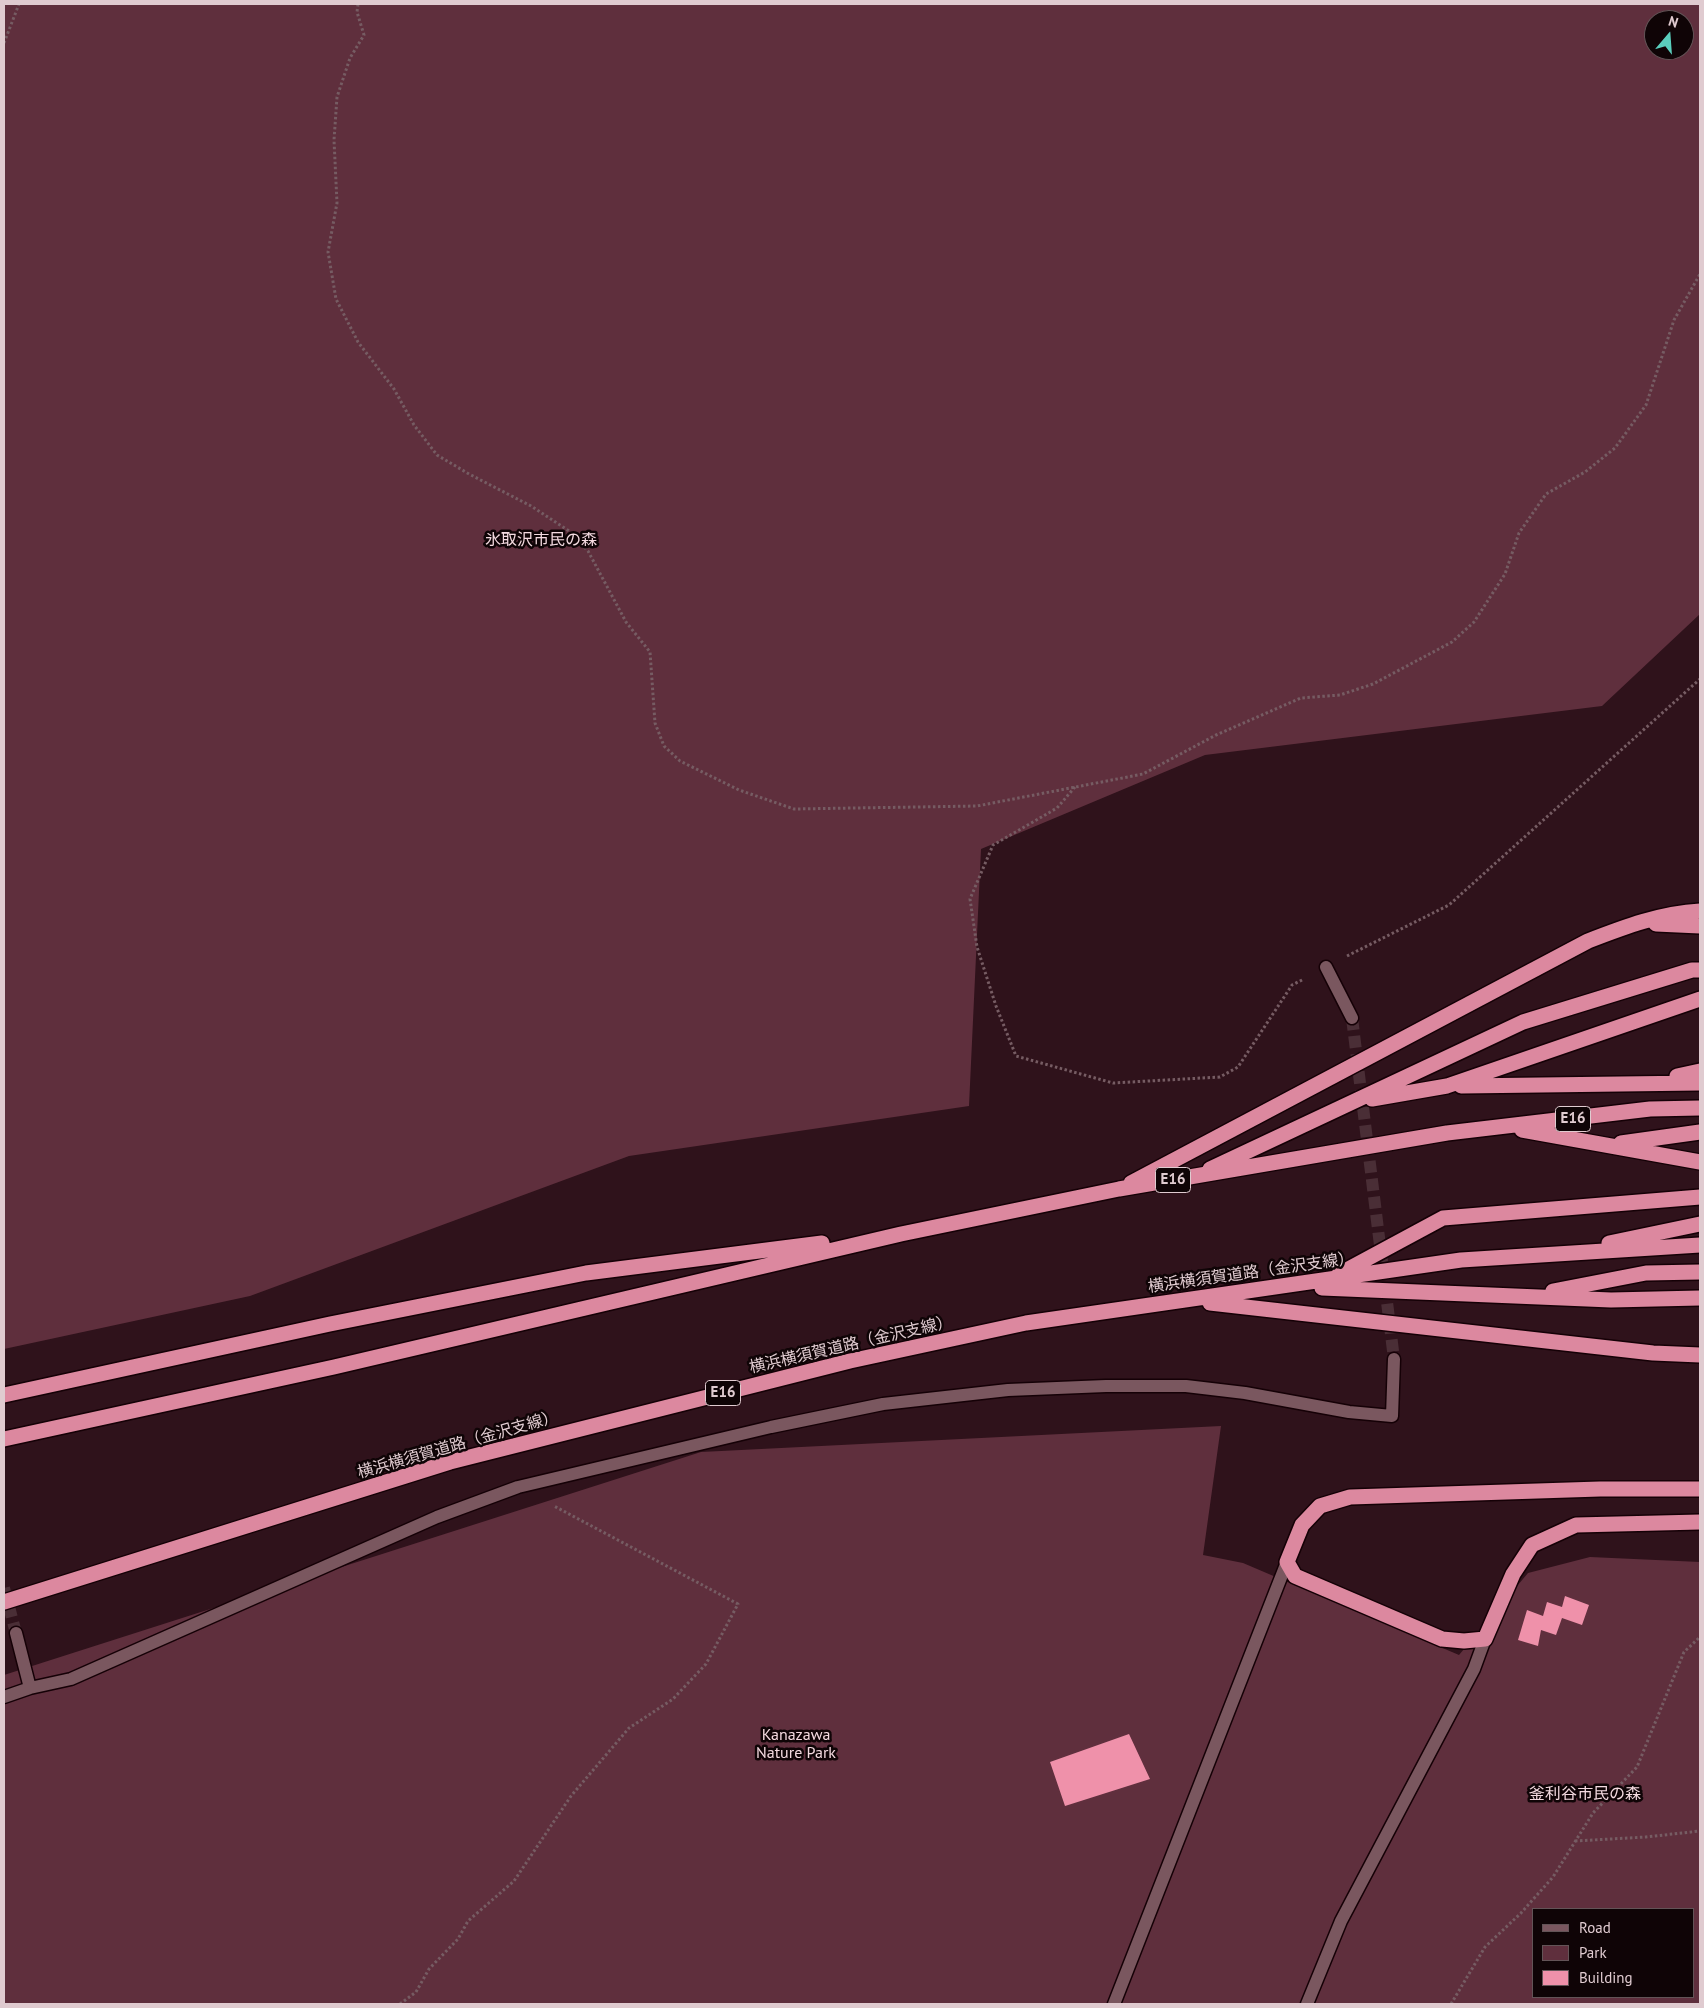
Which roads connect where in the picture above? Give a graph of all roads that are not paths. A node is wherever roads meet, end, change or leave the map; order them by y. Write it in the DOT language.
graph roads {
  1 [pos="1700,911"];
  2 [pos="1638,923"];
  3 [pos="1700,926"];
  4 [pos="1326,968"];
  5 [pos="1700,970"];
  6 [pos="1700,999"];
  7 [pos="1352,1018"];
  8 [pos="1700,1071"];
  9 [pos="1700,1082"];
  10 [pos="1634,1084"];
  11 [pos="1447,1086"];
  12 [pos="1353,1102"];
  13 [pos="1700,1108"];
  14 [pos="1506,1127"];
  15 [pos="1700,1132"];
  16 [pos="1607,1145"];
  17 [pos="1700,1162"];
  18 [pos="1192,1177"];
  19 [pos="1119,1189"];
  20 [pos="1700,1197"];
  21 [pos="1700,1224"];
  22 [pos="900,1234"];
  23 [pos="1700,1245"];
  24 [pos="1554,1254"];
  25 [pos="1700,1272"];
  26 [pos="1328,1280"];
  27 [pos="1286,1286"];
  28 [pos="1528,1296"];
  29 [pos="1700,1298"];
  30 [pos="1188,1300"];
  31 [pos="1700,1347"];
  32 [pos="1653,1353"];
  33 [pos="1700,1355"];
  34 [pos="1394,1359"];
  35 [pos="4,1395"];
  36 [pos="4,1439"];
  37 [pos="1700,1489"];
  38 [pos="1700,1522"];
  39 [pos="1287,1562"];
  40 [pos="4,1602"];
  41 [pos="16,1633"];
  42 [pos="1486,1639"];
  43 [pos="30,1688"];
  44 [pos="4,1697"];
  45 [pos="1114,2004"];
  46 [pos="1307,2004"];
  1 -- 2 [label="highway"];
  2 -- 3 [label="highway"];
  2 -- 19 [label="highway"];
  4 -- 7 [label="lane"];
  5 -- 12 [label="highway"];
  6 -- 11 [label="highway"];
  8 -- 10 [label="highway"];
  9 -- 10 [label="highway"];
  10 -- 11 [label="highway"];
  11 -- 12 [label="highway"];
  12 -- 18 [label="highway"];
  13 -- 14 [label="highway, E16"];
  14 -- 16 [label="highway"];
  14 -- 18 [label="highway, E16"];
  15 -- 16 [label="highway"];
  16 -- 17 [label="highway"];
  18 -- 19 [label="highway, E16"];
  19 -- 22 [label="highway, E16"];
  20 -- 26 [label="highway"];
  21 -- 24 [label="highway"];
  22 -- 35 [label="highway, E16"];
  22 -- 36 [label="highway, E16"];
  23 -- 24 [label="highway, 横浜横須賀道路（金沢支線） / E16"];
  24 -- 26 [label="highway, 横浜横須賀道路（金沢支線） / E16"];
  25 -- 28 [label="highway"];
  26 -- 27 [label="highway, 横浜横須賀道路（金沢支線） / E16"];
  27 -- 28 [label="highway"];
  27 -- 30 [label="highway, 横浜横須賀道路（金沢支線） / E16"];
  28 -- 29 [label="highway"];
  30 -- 32 [label="highway"];
  30 -- 40 [label="highway, 横浜横須賀道路（金沢支線） / E16"];
  31 -- 32 [label="highway"];
  32 -- 33 [label="highway"];
  34 -- 43 [label="lane"];
  37 -- 39 [label="highway"];
  38 -- 42 [label="highway"];
  39 -- 42 [label="highway"];
  39 -- 45 [label="lane"];
  41 -- 43 [label="lane"];
  42 -- 46 [label="lane"];
  43 -- 44 [label="lane"];
}
